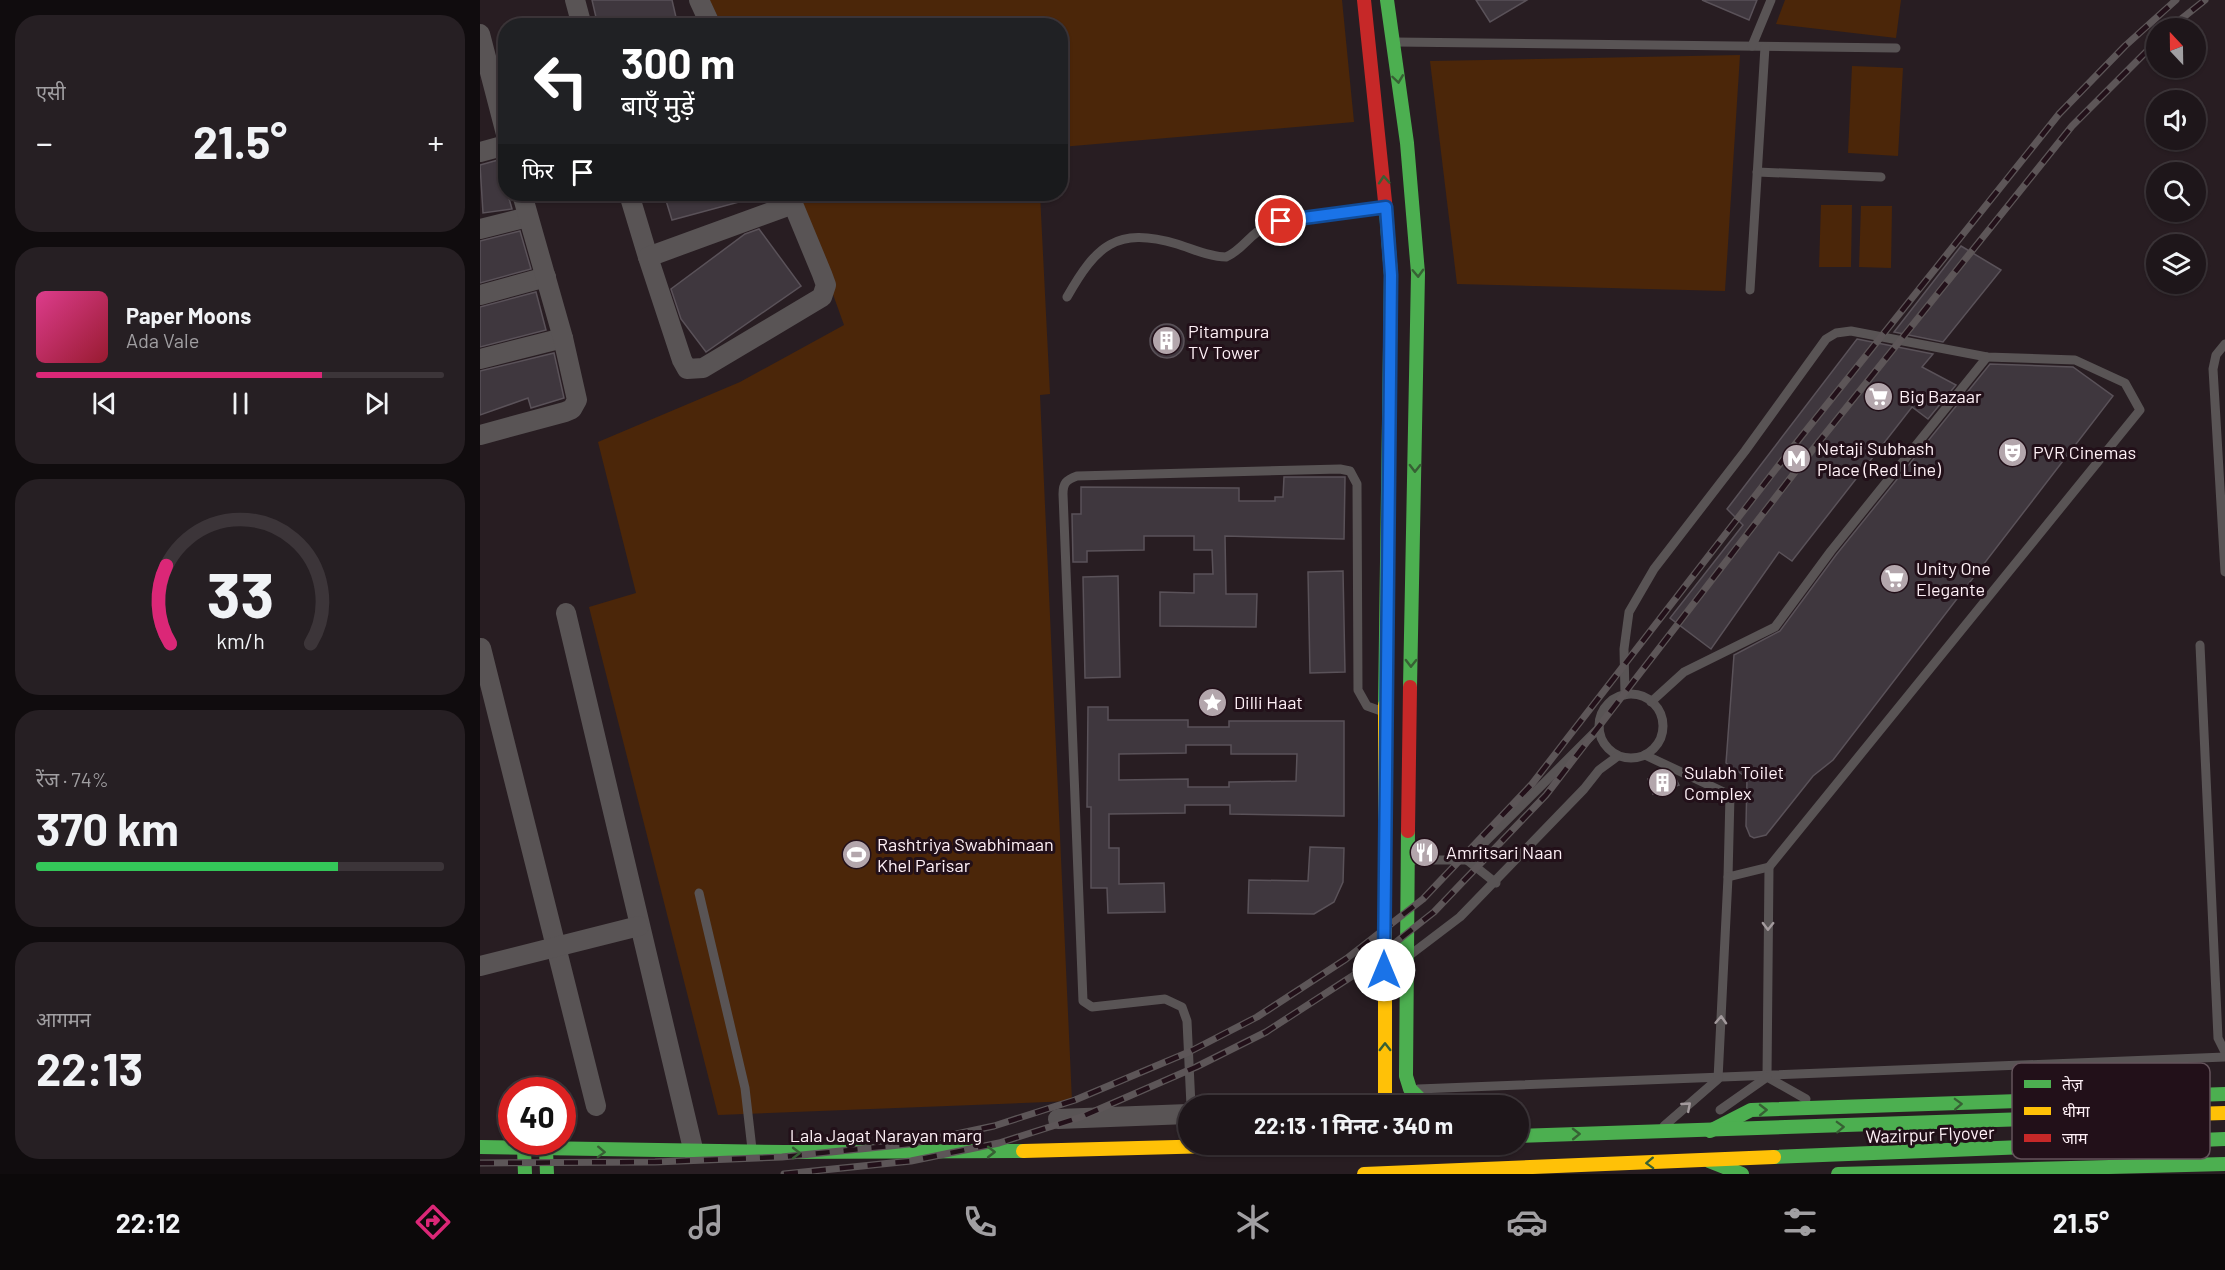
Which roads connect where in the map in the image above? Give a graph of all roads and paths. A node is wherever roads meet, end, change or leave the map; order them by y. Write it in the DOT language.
graph roads {
  1 [pos="575,0"];
  2 [pos="699,0"];
  3 [pos="1364,0"];
  4 [pos="1387,0"];
  5 [pos="1771,0"];
  6 [pos="580,18"];
  7 [pos="707,18"];
  8 [pos="480,34"];
  9 [pos="1392,42"];
  10 [pos="1752,46"];
  11 [pos="1765,47"];
  12 [pos="1896,48"];
  13 [pos="485,77"];
  14 [pos="498,112"];
  15 [pos="498,147"];
  16 [pos="480,152"];
  17 [pos="1757,172"];
  18 [pos="1881,177"];
  19 [pos="524,201"];
  20 [pos="631,201"];
  21 [pos="786,201"];
  22 [pos="792,201"];
  23 [pos="1399,206"];
  24 [pos="528,217"];
  25 [pos="480,229"];
  26 [pos="648,257"];
  27 [pos="546,277"];
  28 [pos="1750,290"];
  29 [pos="480,294"];
  30 [pos="1067,297"];
  31 [pos="563,338"];
  32 [pos="2225,344"];
  33 [pos="1986,357"];
  34 [pos="480,359"];
  35 [pos="1390,426"];
  36 [pos="1416,426"];
  37 [pos="480,435"];
  38 [pos="2225,572"];
  39 [pos="566,613"];
  40 [pos="2200,645"];
  41 [pos="481,648"];
  42 [pos="1625,695"];
  43 [pos="1651,702"];
  44 [pos="488,708"];
  45 [pos="1386,713"];
  46 [pos="1599,728"];
  47 [pos="1645,755"];
  48 [pos="1618,756"];
  49 [pos="1383,858"];
  50 [pos="1407,860"];
  51 [pos="1467,860"];
  52 [pos="1769,867"];
  53 [pos="1728,877"];
  54 [pos="1496,882"];
  55 [pos="699,893"];
  56 [pos="639,926"];
  57 [pos="556,947"];
  58 [pos="1408,956"];
  59 [pos="480,966"];
  60 [pos="2225,1052"];
  61 [pos="2225,1057"];
  62 [pos="2088,1063"];
  63 [pos="2012,1066"];
  64 [pos="1767,1077"];
  65 [pos="1718,1079"];
  66 [pos="1410,1089"];
  67 [pos="2225,1094"];
  68 [pos="1190,1095"];
  69 [pos="1385,1095"];
  70 [pos="1416,1095"];
  71 [pos="2210,1095"];
  72 [pos="2012,1101"];
  73 [pos="597,1106"];
  74 [pos="1823,1108"];
  75 [pos="2225,1113"];
  76 [pos="1178,1114"];
  77 [pos="2210,1114"];
  78 [pos="1058,1119"];
  79 [pos="2012,1120"];
  80 [pos="1690,1131"];
  81 [pos="1710,1131"];
  82 [pos="1656,1132"];
  83 [pos="1529,1136"];
  84 [pos="2225,1139"];
  85 [pos="2210,1140"];
  86 [pos="480,1148"];
  87 [pos="498,1148"];
  88 [pos="1178,1148"];
  89 [pos="2012,1148"];
  90 [pos="576,1151"];
  91 [pos="694,1153"];
  92 [pos="752,1153"];
  93 [pos="524,1155"];
  94 [pos="546,1155"];
  95 [pos="1709,1161"];
  96 [pos="2225,1164"];
  97 [pos="2109,1172"];
  98 [pos="525,1174"];
  99 [pos="547,1174"];
  100 [pos="1364,1174"];
  101 [pos="1742,1174"];
  102 [pos="1838,1174"];
  1 -- 6 [label="street"];
  2 -- 7 [label="street"];
  23 -- 3 [label="main road, one-way"];
  4 -- 9 [label="main road"];
  5 -- 10 [label="lane"];
  8 -- 13 [label="street"];
  9 -- 10 [label="lane"];
  9 -- 23 [label="main road, one-way"];
  10 -- 11 [label="lane"];
  11 -- 12 [label="lane"];
  11 -- 17 [label="lane"];
  13 -- 14 [label="street"];
  15 -- 16 [label="street"];
  17 -- 18 [label="lane"];
  17 -- 28 [label="lane"];
  19 -- 24 [label="street"];
  20 -- 26 [label="street"];
  21 -- 26 [label="street"];
  22 -- 26 [label="street"];
  23 -- 30 [label="lane"];
  23 -- 35 [label="main road"];
  23 -- 36 [label="main road, one-way"];
  24 -- 25 [label="street"];
  24 -- 27 [label="street"];
  27 -- 29 [label="street"];
  27 -- 31 [label="street"];
  31 -- 34 [label="street"];
  31 -- 37 [label="street"];
  32 -- 38 [label="lane"];
  33 -- 42 [label="lane"];
  33 -- 43 [label="lane"];
  33 -- 52 [label="lane"];
  35 -- 36 [label="main road"];
  35 -- 45 [label="main road"];
  36 -- 50 [label="main road, one-way"];
  39 -- 56 [label="street"];
  40 -- 60 [label="lane"];
  41 -- 44 [label="street"];
  42 -- 43 [label="lane"];
  42 -- 46 [label="lane"];
  43 -- 47 [label="lane"];
  44 -- 57 [label="street"];
  45 -- 49 [label="main road"];
  45 -- 68 [label="lane"];
  46 -- 48 [label="lane"];
  46 -- 51 [label="lane"];
  47 -- 48 [label="lane"];
  47 -- 53 [label="lane"];
  48 -- 54 [label="lane"];
  49 -- 50 [label="lane"];
  69 -- 49 [label="main road, one-way"];
  50 -- 51 [label="lane"];
  50 -- 58 [label="main road"];
  51 -- 54 [label="lane"];
  52 -- 53 [label="lane"];
  52 -- 64 [label="lane, one-way"];
  65 -- 53 [label="lane, one-way"];
  54 -- 58 [label="lane"];
  55 -- 92 [label="lane"];
  56 -- 57 [label="street"];
  56 -- 91 [label="street"];
  57 -- 59 [label="street"];
  57 -- 73 [label="street"];
  58 -- 66 [label="main road"];
  61 -- 62 [label="lane"];
  63 -- 64 [label="lane"];
  64 -- 65 [label="lane"];
  64 -- 74 [label="lane"];
  64 -- 80 [label="lane"];
  65 -- 66 [label="lane"];
  82 -- 65 [label="lane, one-way"];
  66 -- 70 [label="main road"];
  71 -- 67 [label="main road, one-way"];
  74 -- 72 [label="main road, one-way"];
  81 -- 74 [label="main road, one-way"];
  77 -- 75 [label="main road, Wazirpur Flyover, one-way"];
  76 -- 78 [label="street"];
  81 -- 79 [label="main road, Wazirpur Flyover, one-way"];
  80 -- 81 [label="main road"];
  80 -- 82 [label="main road"];
  83 -- 82 [label="main road, one-way"];
  84 -- 85 [label="main road, Wazirpur Flyover"];
  86 -- 87 [label="main road, Lala Jagat Narayan marg"];
  92 -- 88 [label="main road, Lala Jagat Narayan marg, one-way"];
  89 -- 95 [label="main road, Wazirpur Flyover"];
  90 -- 91 [label="main road, Lala Jagat Narayan marg, one-way"];
  91 -- 92 [label="main road, Lala Jagat Narayan marg"];
  93 -- 98 [label="main road"];
  94 -- 99 [label="main road"];
  95 -- 100 [label="main road, one-way"];
  95 -- 101 [label="main road"];
  96 -- 97 [label="main road"];
  97 -- 102 [label="main road"];
}
